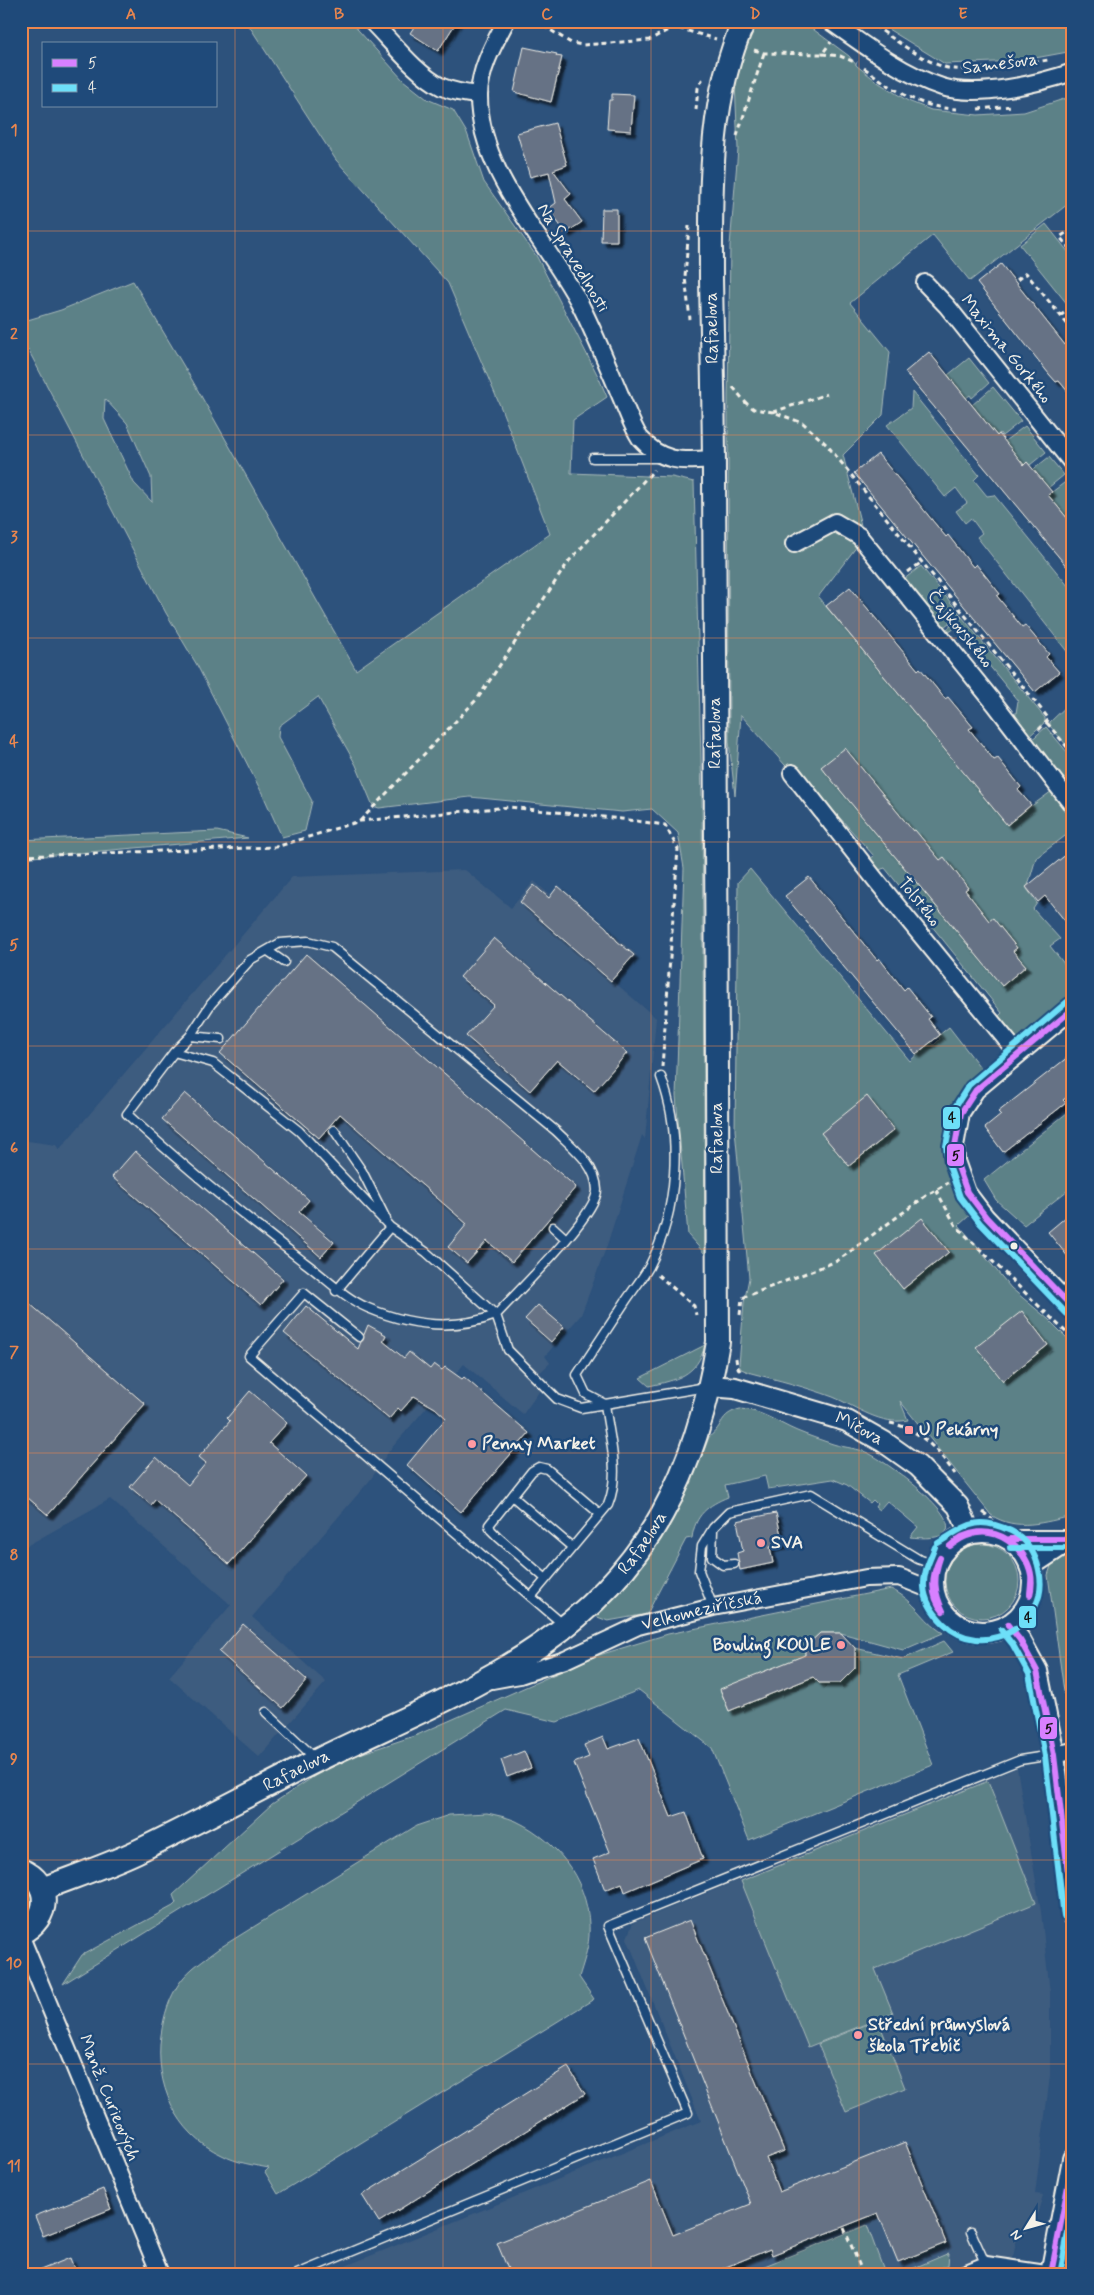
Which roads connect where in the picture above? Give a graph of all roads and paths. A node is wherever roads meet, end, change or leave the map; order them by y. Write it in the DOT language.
graph roads {
  1 [pos="371,21"];
  2 [pos="506,21"];
  3 [pos="536,21"];
  4 [pos="744,21"];
  5 [pos="830,21"];
  6 [pos="868,21"];
  7 [pos="720,40"];
  8 [pos="831,41"];
  9 [pos="746,48"];
  10 [pos="764,53"];
  11 [pos="1054,60"];
  12 [pos="1073,72"];
  13 [pos="479,95"];
  14 [pos="735,142"];
  15 [pos="1073,228"];
  16 [pos="1073,253"];
  17 [pos="1017,280"];
  18 [pos="925,283"];
  19 [pos="1073,306"];
  20 [pos="1060,316"];
  21 [pos="1073,331"];
  22 [pos="730,383"];
  23 [pos="826,394"];
  24 [pos="773,412"];
  25 [pos="593,458"];
  26 [pos="665,458"];
  27 [pos="714,459"];
  28 [pos="1071,459"];
  29 [pos="794,544"];
  30 [pos="1047,723"];
  31 [pos="1025,743"];
  32 [pos="1073,754"];
  33 [pos="792,773"];
  34 [pos="1073,806"];
  35 [pos="360,821"];
  36 [pos="21,856"];
  37 [pos="268,951"];
  38 [pos="284,962"];
  39 [pos="1073,1009"];
  40 [pos="190,1036"];
  41 [pos="221,1039"];
  42 [pos="174,1052"];
  43 [pos="1018,1054"];
  44 [pos="661,1077"];
  45 [pos="334,1130"];
  46 [pos="960,1176"];
  47 [pos="936,1190"];
  48 [pos="390,1227"];
  49 [pos="553,1227"];
  50 [pos="566,1239"];
  51 [pos="307,1251"];
  52 [pos="301,1259"];
  53 [pos="649,1267"];
  54 [pos="336,1291"];
  55 [pos="1073,1308"];
  56 [pos="496,1315"];
  57 [pos="700,1324"];
  58 [pos="738,1325"];
  59 [pos="359,1337"];
  60 [pos="1073,1339"];
  61 [pos="710,1386"];
  62 [pos="604,1404"];
  63 [pos="512,1496"];
  64 [pos="600,1514"];
  65 [pos="713,1528"];
  66 [pos="970,1533"];
  67 [pos="1010,1539"];
  68 [pos="1072,1539"];
  69 [pos="572,1547"];
  70 [pos="734,1564"];
  71 [pos="936,1565"];
  72 [pos="1030,1566"];
  73 [pos="546,1579"];
  74 [pos="934,1592"];
  75 [pos="531,1597"];
  76 [pos="713,1608"];
  77 [pos="1008,1625"];
  78 [pos="566,1626"];
  79 [pos="477,1682"];
  80 [pos="266,1712"];
  81 [pos="1063,1753"];
  82 [pos="318,1760"];
  83 [pos="21,1870"];
  84 [pos="42,1889"];
  85 [pos="1073,1916"];
  86 [pos="21,1933"];
  87 [pos="21,1938"];
  88 [pos="1073,2159"];
  89 [pos="844,2228"];
  90 [pos="971,2232"];
  91 [pos="986,2265"];
  92 [pos="160,2274"];
  93 [pos="297,2274"];
  94 [pos="863,2274"];
  95 [pos="964,2274"];
  96 [pos="1046,2274"];
  97 [pos="1050,2274"];
  1 -- 13 [label="street"];
  2 -- 13 [label="street, Na Spravedlnosti"];
  3 -- 7 [label="path"];
  4 -- 27 [label="main road, Rafaelova"];
  5 -- 12 [label="street, Samešova"];
  6 -- 11 [label="path"];
  8 -- 10 [label="path"];
  9 -- 10 [label="path"];
  10 -- 14 [label="path"];
  13 -- 26 [label="street, Na Spravedlnosti"];
  15 -- 16 [label="path"];
  17 -- 20 [label="path"];
  18 -- 28 [label="street, Maxima Gorkého"];
  19 -- 20 [label="path"];
  20 -- 21 [label="path"];
  22 -- 24 [label="path"];
  23 -- 24 [label="path"];
  24 -- 30 [label="path"];
  25 -- 26 [label="lane"];
  26 -- 27 [label="street, Na Spravedlnosti"];
  26 -- 35 [label="path"];
  27 -- 61 [label="main road, Rafaelova"];
  29 -- 31 [label="street, Čajkovského"];
  30 -- 31 [label="path"];
  30 -- 32 [label="path"];
  31 -- 34 [label="street, Čajkovského"];
  33 -- 43 [label="street, Tolstého"];
  35 -- 36 [label="path"];
  35 -- 44 [label="path"];
  37 -- 38 [label="lane"];
  37 -- 40 [label="lane"];
  37 -- 50 [label="lane"];
  39 -- 43 [label="street"];
  40 -- 41 [label="lane"];
  40 -- 42 [label="lane"];
  42 -- 48 [label="lane"];
  42 -- 52 [label="lane"];
  43 -- 46 [label="street"];
  44 -- 53 [label="lane"];
  45 -- 48 [label="lane"];
  46 -- 47 [label="path"];
  46 -- 55 [label="street"];
  47 -- 58 [label="path"];
  47 -- 60 [label="path"];
  48 -- 54 [label="lane"];
  48 -- 56 [label="lane"];
  49 -- 50 [label="lane"];
  50 -- 56 [label="lane"];
  51 -- 52 [label="lane"];
  52 -- 54 [label="lane"];
  53 -- 57 [label="path"];
  53 -- 62 [label="lane"];
  54 -- 56 [label="lane"];
  56 -- 62 [label="lane"];
  59 -- 75 [label="lane"];
  61 -- 62 [label="lane"];
  61 -- 66 [label="street, Míčova"];
  61 -- 78 [label="main road, Rafaelova"];
  62 -- 64 [label="lane"];
  63 -- 64 [label="lane"];
  63 -- 69 [label="lane"];
  63 -- 73 [label="lane"];
  64 -- 69 [label="lane"];
  65 -- 70 [label="lane"];
  65 -- 71 [label="lane"];
  65 -- 76 [label="lane"];
  66 -- 67 [label="street"];
  66 -- 71 [label="street"];
  67 -- 68 [label="street"];
  67 -- 72 [label="street"];
  68 -- 72 [label="street"];
  69 -- 73 [label="lane"];
  71 -- 74 [label="street"];
  72 -- 77 [label="street"];
  73 -- 75 [label="lane"];
  74 -- 76 [label="street, Velkomeziříčská"];
  74 -- 77 [label="street"];
  75 -- 78 [label="lane"];
  76 -- 79 [label="street, Velkomeziříčská"];
  77 -- 81 [label="street"];
  78 -- 79 [label="main road, Rafaelova"];
  79 -- 82 [label="main road, Rafaelova"];
  80 -- 82 [label="lane"];
  81 -- 85 [label="street"];
  81 -- 93 [label="lane"];
  82 -- 84 [label="main road, Rafaelova"];
  83 -- 84 [label="main road"];
  84 -- 86 [label="main road"];
  87 -- 92 [label="street, Manž. Curieových"];
  88 -- 97 [label="street"];
  89 -- 94 [label="path"];
  90 -- 91 [label="lane"];
  91 -- 95 [label="street"];
  91 -- 96 [label="street"];
}
